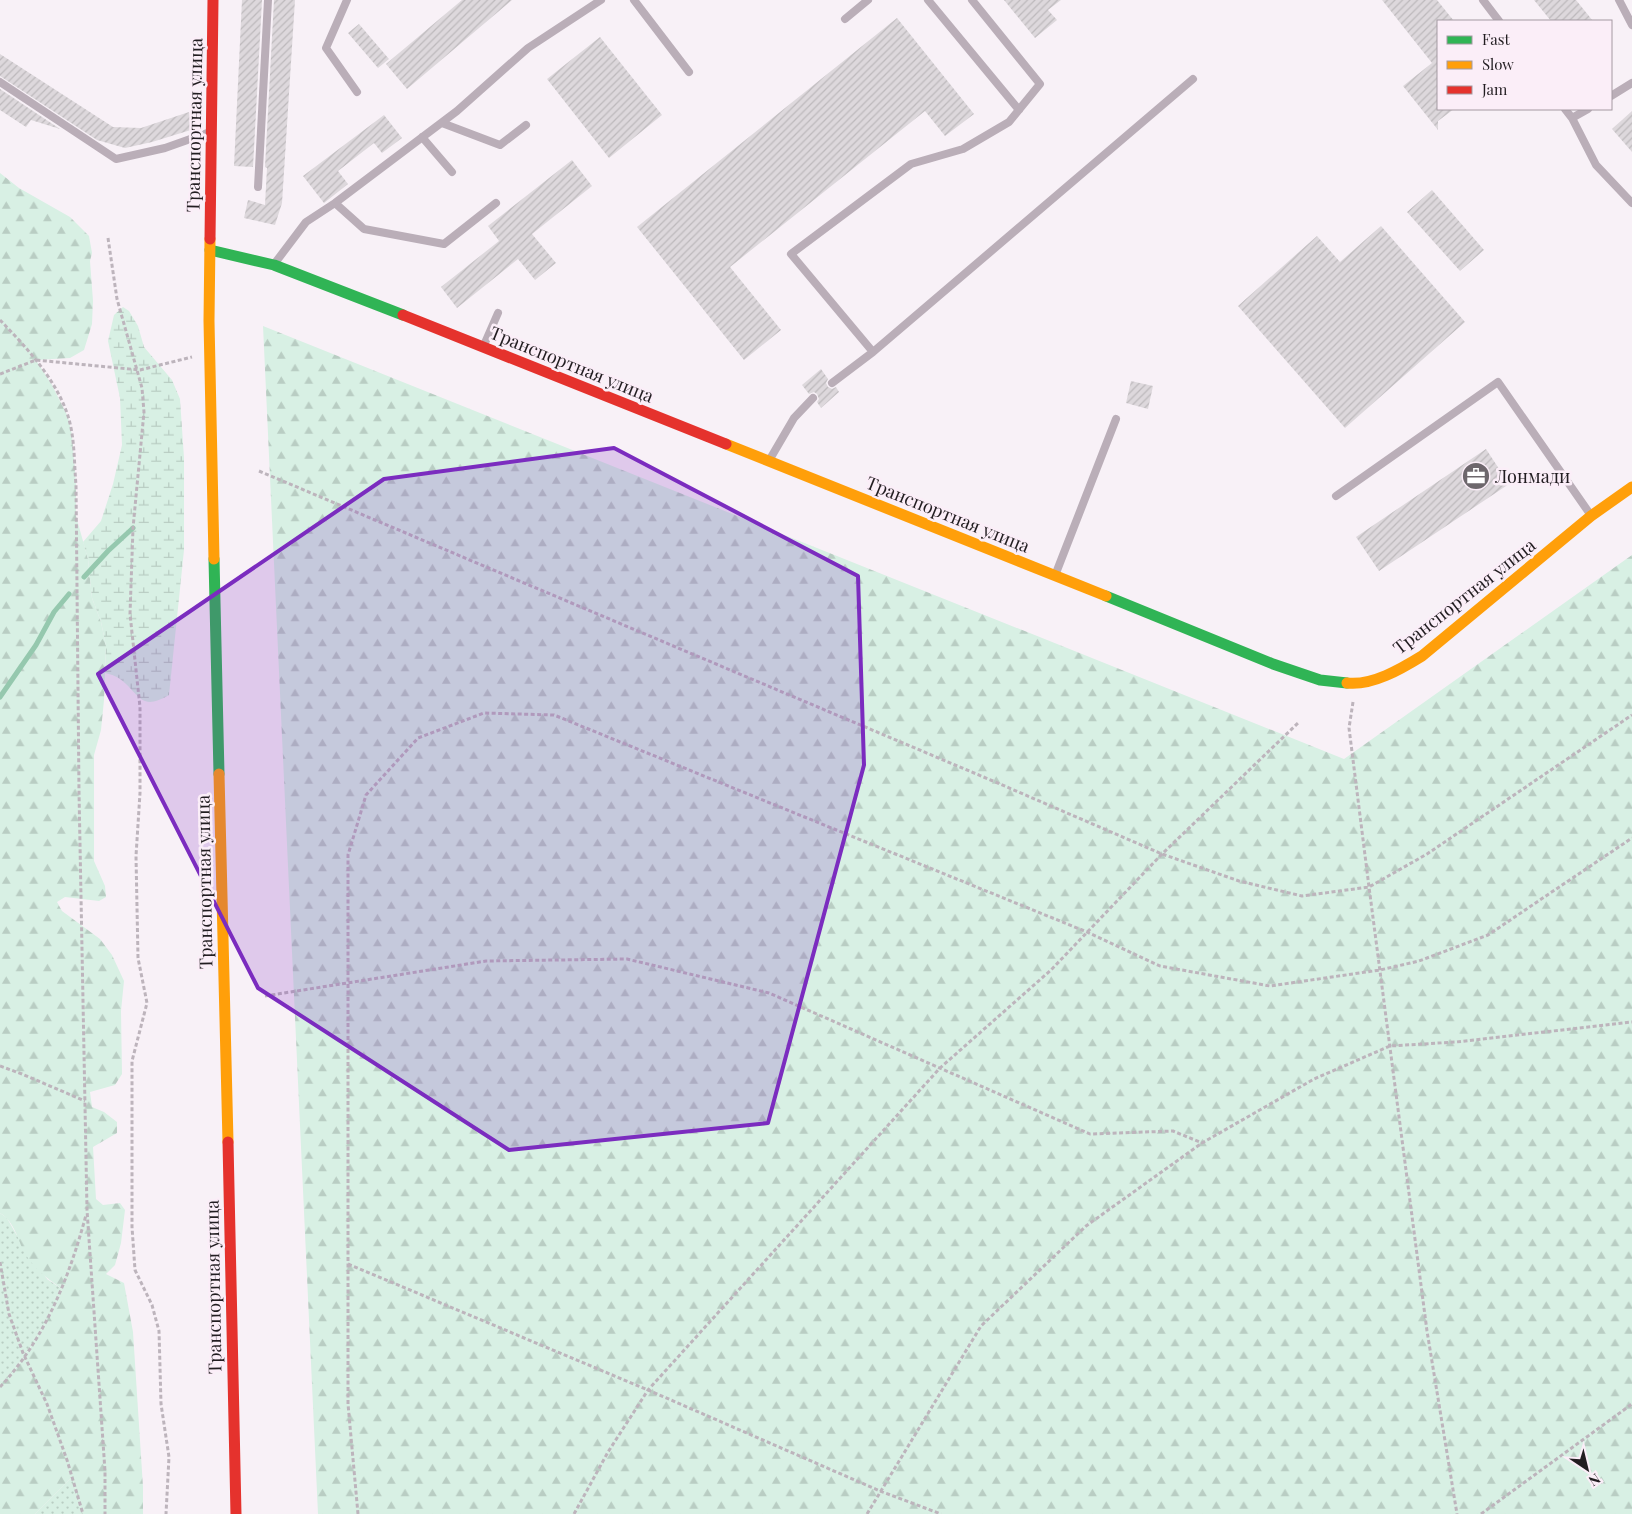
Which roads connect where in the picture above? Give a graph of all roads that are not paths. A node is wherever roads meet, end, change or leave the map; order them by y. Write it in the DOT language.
graph roads {
  1 [pos="213,0"];
  2 [pos="268,0"];
  3 [pos="346,0"];
  4 [pos="601,0"];
  5 [pos="634,0"];
  6 [pos="868,0"];
  7 [pos="928,0"];
  8 [pos="972,0"];
  9 [pos="1483,0"];
  10 [pos="1619,0"];
  11 [pos="845,19"];
  12 [pos="1498,20"];
  13 [pos="1632,25"];
  14 [pos="689,72"];
  15 [pos="1193,78"];
  16 [pos="0,82"];
  17 [pos="1632,83"];
  18 [pos="357,92"];
  19 [pos="1612,95"];
  20 [pos="1019,110"];
  21 [pos="1566,110"];
  22 [pos="1586,110"];
  23 [pos="1572,118"];
  24 [pos="442,123"];
  25 [pos="526,125"];
  26 [pos="212,131"];
  27 [pos="422,137"];
  28 [pos="452,172"];
  29 [pos="258,187"];
  30 [pos="335,203"];
  31 [pos="496,203"];
  32 [pos="1632,203"];
  33 [pos="210,250"];
  34 [pos="274,265"];
  35 [pos="498,313"];
  36 [pos="483,347"];
  37 [pos="873,352"];
  38 [pos="832,383"];
  39 [pos="813,398"];
  40 [pos="1116,419"];
  41 [pos="769,461"];
  42 [pos="1632,487"];
  43 [pos="1336,496"];
  44 [pos="1591,516"];
  45 [pos="1055,575"];
  46 [pos="236,1514"];
  1 -- 26 [label="street, Транспортная улица"];
  2 -- 29 [label="lane"];
  3 -- 18 [label="lane"];
  4 -- 24 [label="lane"];
  5 -- 14 [label="lane"];
  6 -- 11 [label="lane"];
  7 -- 20 [label="lane"];
  8 -- 20 [label="lane"];
  9 -- 12 [label="lane"];
  10 -- 13 [label="lane"];
  15 -- 37 [label="lane"];
  16 -- 26 [label="lane"];
  17 -- 19 [label="lane"];
  20 -- 37 [label="lane"];
  21 -- 23 [label="lane"];
  22 -- 23 [label="lane"];
  23 -- 32 [label="lane"];
  24 -- 25 [label="lane"];
  24 -- 27 [label="lane"];
  26 -- 33 [label="street, Транспортная улица"];
  27 -- 28 [label="lane"];
  27 -- 30 [label="lane"];
  30 -- 31 [label="lane"];
  30 -- 34 [label="lane"];
  33 -- 34 [label="street, Транспортная улица"];
  33 -- 46 [label="street, Транспортная улица"];
  34 -- 36 [label="street, Транспортная улица"];
  35 -- 36 [label="lane"];
  36 -- 41 [label="street, Транспортная улица"];
  37 -- 38 [label="lane"];
  39 -- 41 [label="lane"];
  40 -- 45 [label="lane"];
  41 -- 45 [label="street, Транспортная улица"];
  42 -- 44 [label="street, Транспортная улица"];
  43 -- 44 [label="lane"];
  44 -- 45 [label="street, Транспортная улица"];
}
